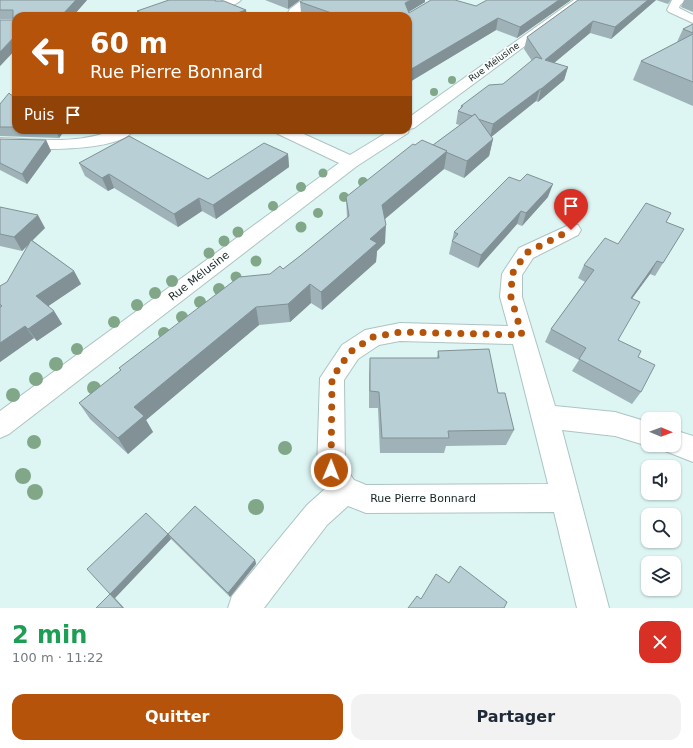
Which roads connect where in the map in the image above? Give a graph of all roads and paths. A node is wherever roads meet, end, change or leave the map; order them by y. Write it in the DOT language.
graph roads {
  1 [pos="235,0"];
  2 [pos="309,0"];
  3 [pos="581,0"];
  4 [pos="680,0"];
  5 [pos="221,5"];
  6 [pos="294,12"];
  7 [pos="693,19"];
  8 [pos="412,122"];
  9 [pos="118,134"];
  10 [pos="291,134"];
  11 [pos="396,134"];
  12 [pos="0,143"];
  13 [pos="351,162"];
  14 [pos="571,230"];
  15 [pos="522,335"];
  16 [pos="546,417"];
  17 [pos="0,426"];
  18 [pos="641,432"];
  19 [pos="681,445"];
  20 [pos="693,449"];
  21 [pos="344,491"];
  22 [pos="564,498"];
  23 [pos="244,608"];
  24 [pos="593,608"];
  1 -- 5 [label="street"];
  2 -- 6 [label="street"];
  3 -- 8 [label="street, Rue Mélusine"];
  4 -- 7 [label="street"];
  9 -- 12 [label="street"];
  10 -- 13 [label="street"];
  11 -- 13 [label="street, Rue Mélusine"];
  13 -- 17 [label="street, Rue Mélusine"];
  14 -- 15 [label="street"];
  15 -- 16 [label="street"];
  15 -- 21 [label="street"];
  16 -- 18 [label="street"];
  16 -- 22 [label="street"];
  19 -- 20 [label="street"];
  21 -- 22 [label="street, Rue Pierre Bonnard"];
  21 -- 23 [label="street"];
  22 -- 24 [label="street"];
}
